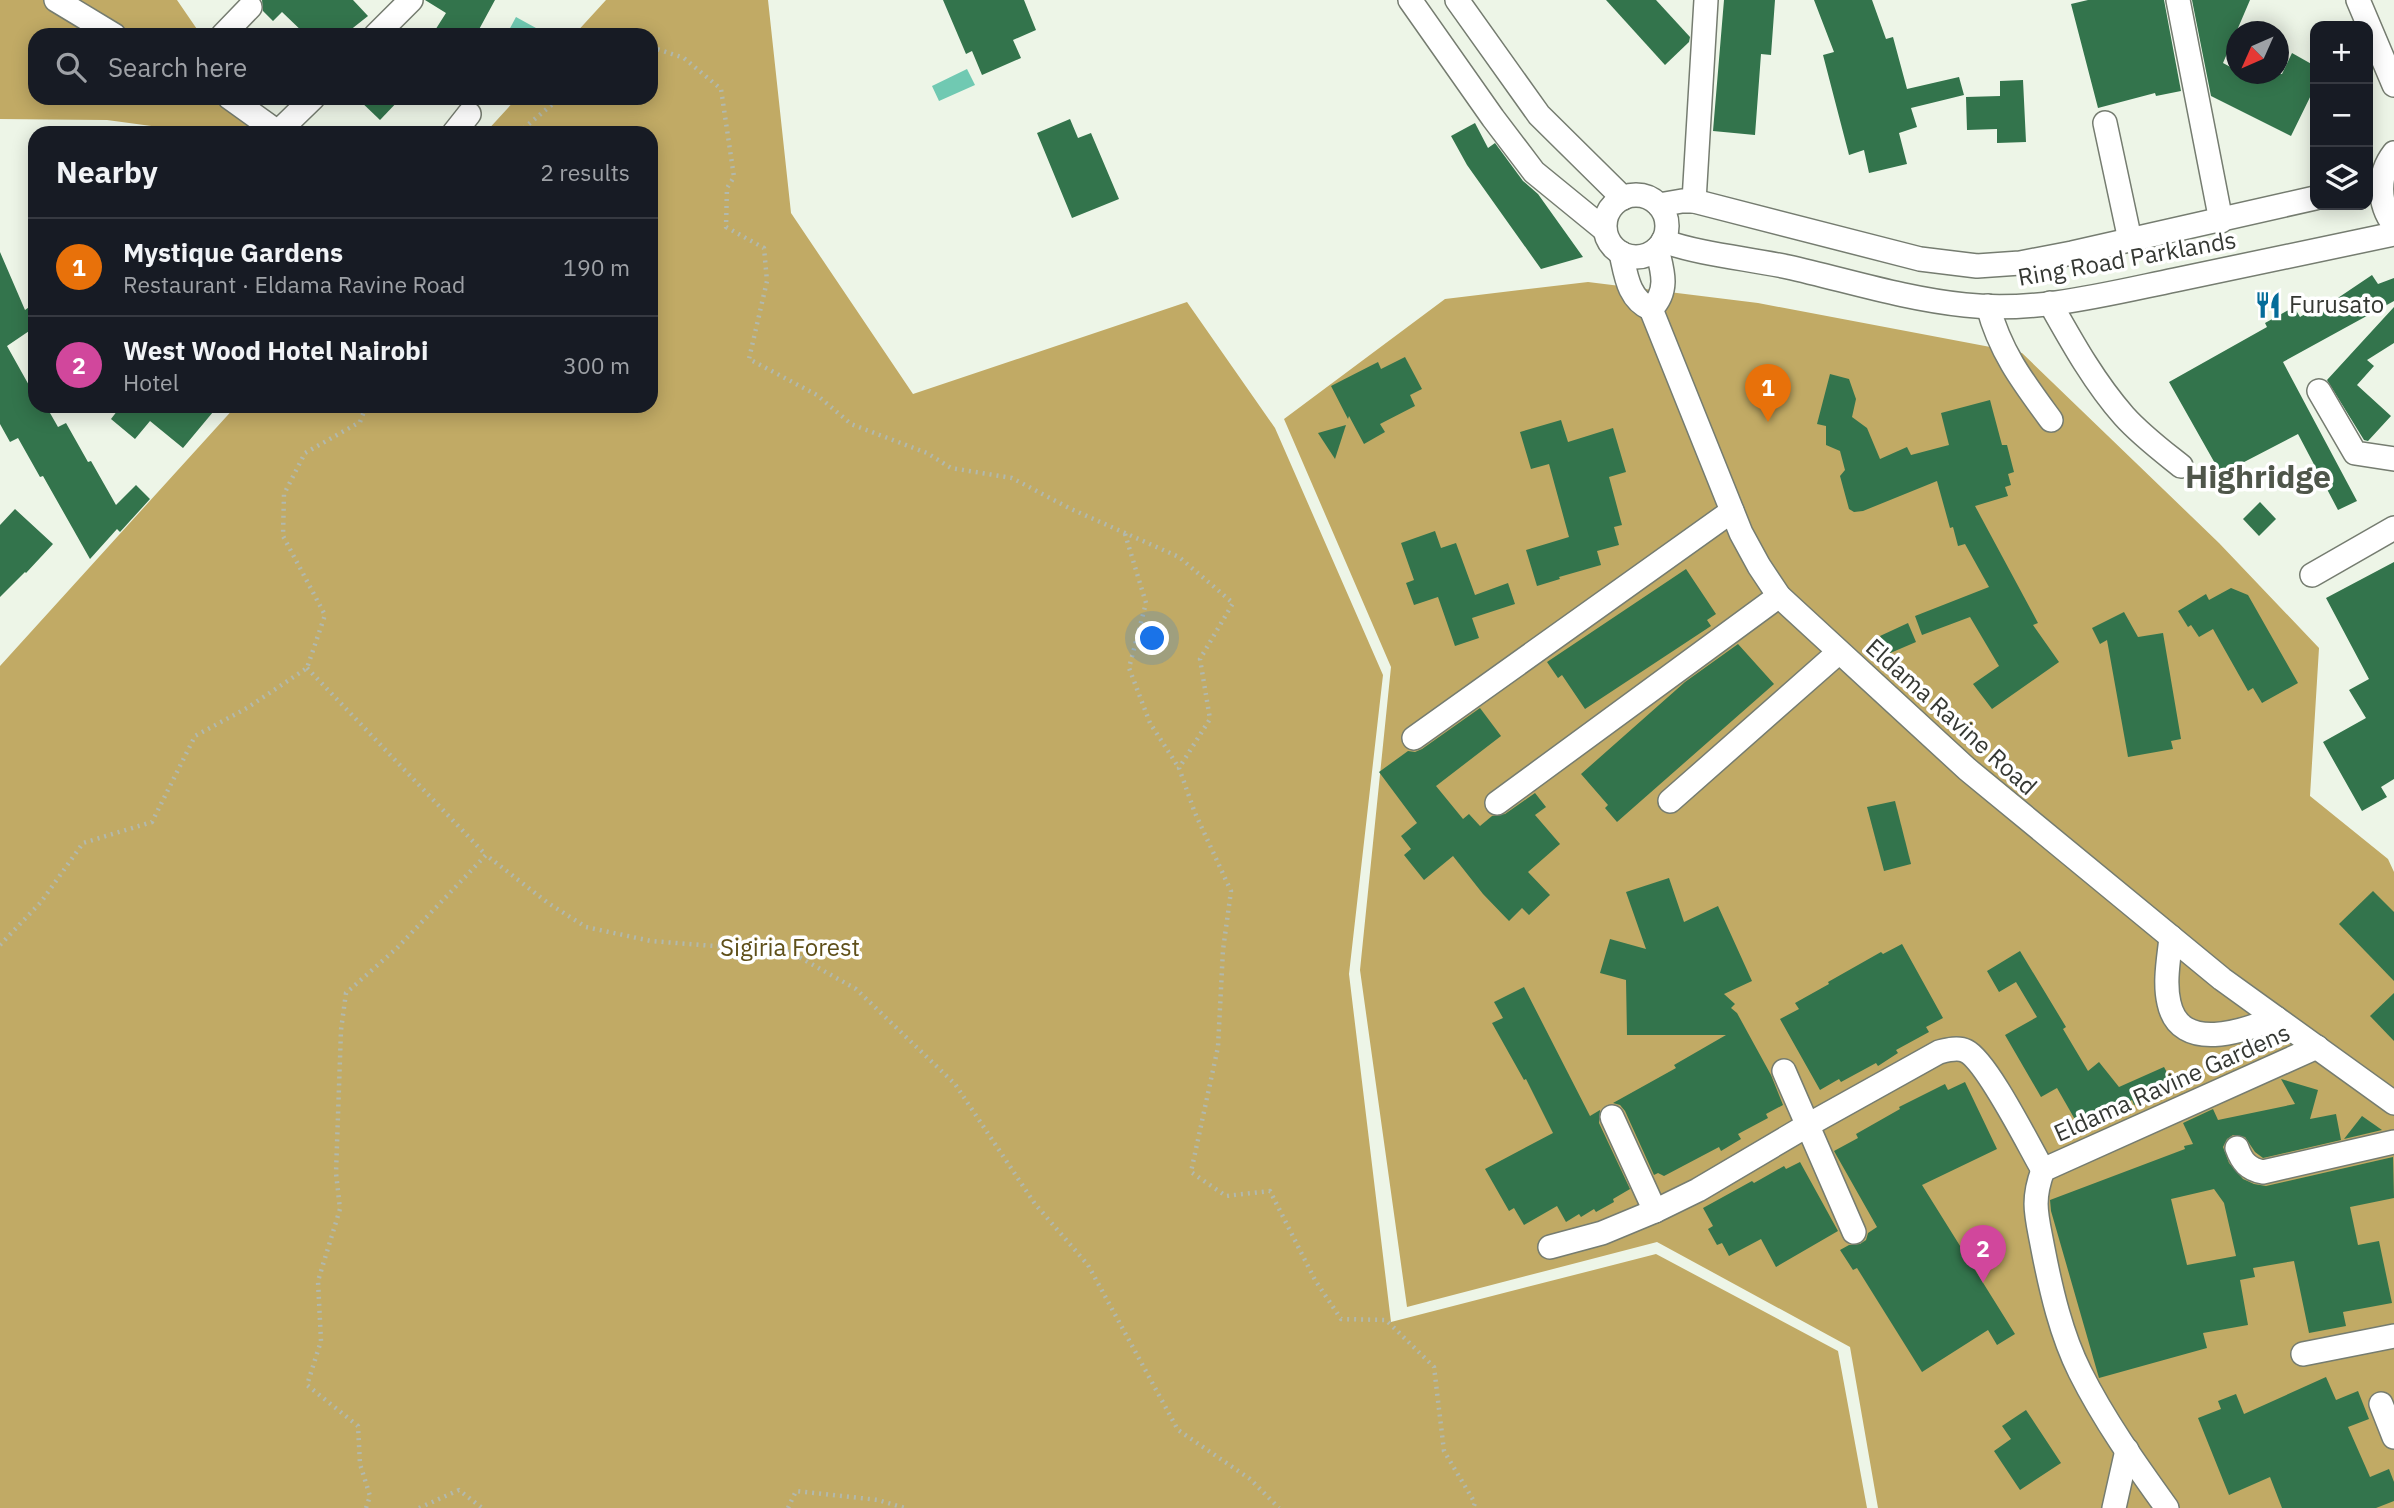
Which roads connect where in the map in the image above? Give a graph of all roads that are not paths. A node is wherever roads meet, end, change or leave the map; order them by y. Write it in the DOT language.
graph roads {
  1 [pos="56,0"];
  2 [pos="411,0"];
  3 [pos="1410,0"];
  4 [pos="1457,0"];
  5 [pos="1706,0"];
  6 [pos="2178,0"];
  7 [pos="2358,0"];
  8 [pos="250,7"];
  9 [pos="102,28"];
  10 [pos="230,28"];
  11 [pos="383,28"];
  12 [pos="2394,85"];
  13 [pos="240,105"];
  14 [pos="306,105"];
  15 [pos="469,114"];
  16 [pos="2105,123"];
  17 [pos="269,126"];
  18 [pos="286,126"];
  19 [pos="460,126"];
  20 [pos="2394,153"];
  21 [pos="2375,181"];
  22 [pos="1623,198"];
  23 [pos="2310,199"];
  24 [pos="1693,201"];
  25 [pos="1659,205"];
  26 [pos="2221,220"];
  27 [pos="2394,225"];
  28 [pos="1605,230"];
  29 [pos="2394,234"];
  30 [pos="2130,240"];
  31 [pos="1660,245"];
  32 [pos="1621,253"];
  33 [pos="2050,303"];
  34 [pos="1989,306"];
  35 [pos="1651,309"];
  36 [pos="2319,391"];
  37 [pos="2051,419"];
  38 [pos="2394,459"];
  39 [pos="2181,466"];
  40 [pos="1732,511"];
  41 [pos="2394,528"];
  42 [pos="2312,575"];
  43 [pos="1779,596"];
  44 [pos="1839,652"];
  45 [pos="1414,737"];
  46 [pos="1670,802"];
  47 [pos="1497,803"];
  48 [pos="2171,937"];
  49 [pos="2276,1018"];
  50 [pos="2317,1047"];
  51 [pos="1784,1071"];
  52 [pos="2394,1103"];
  53 [pos="1612,1117"];
  54 [pos="1808,1125"];
  55 [pos="2394,1142"];
  56 [pos="2236,1148"];
  57 [pos="2043,1170"];
  58 [pos="1655,1211"];
  59 [pos="1854,1232"];
  60 [pos="1550,1247"];
  61 [pos="2394,1336"];
  62 [pos="2303,1354"];
  63 [pos="2381,1404"];
  64 [pos="2394,1437"];
  65 [pos="2127,1450"];
  66 [pos="2114,1508"];
  67 [pos="2167,1508"];
  1 -- 9 [label="street"];
  2 -- 11 [label="street"];
  3 -- 28 [label="street"];
  4 -- 22 [label="street"];
  5 -- 24 [label="street"];
  6 -- 26 [label="street"];
  7 -- 12 [label="street"];
  8 -- 10 [label="street"];
  13 -- 17 [label="street"];
  14 -- 18 [label="street"];
  15 -- 19 [label="street"];
  16 -- 30 [label="street"];
  20 -- 21 [label="street"];
  21 -- 27 [label="street"];
  22 -- 25 [label="street"];
  22 -- 28 [label="street"];
  23 -- 26 [label="street, Ring Road Parklands"];
  24 -- 25 [label="street, Ring Road Parklands"];
  24 -- 30 [label="street, Ring Road Parklands"];
  25 -- 31 [label="street"];
  26 -- 30 [label="street, Ring Road Parklands"];
  28 -- 32 [label="street"];
  29 -- 33 [label="street, Ring Road Parklands"];
  31 -- 32 [label="street"];
  31 -- 34 [label="street, Ring Road Parklands"];
  31 -- 35 [label="street"];
  32 -- 35 [label="street, Eldama Ravine Road"];
  33 -- 34 [label="street, Ring Road Parklands"];
  33 -- 39 [label="street"];
  34 -- 37 [label="street"];
  35 -- 40 [label="street, Eldama Ravine Road"];
  36 -- 38 [label="street"];
  40 -- 43 [label="street, Eldama Ravine Road"];
  40 -- 45 [label="street"];
  41 -- 42 [label="street"];
  43 -- 44 [label="street, Eldama Ravine Road"];
  43 -- 47 [label="street"];
  44 -- 46 [label="street"];
  44 -- 48 [label="street, Eldama Ravine Road"];
  48 -- 49 [label="street, Eldama Ravine Road"];
  48 -- 49 [label="street"];
  49 -- 50 [label="street, Eldama Ravine Road"];
  50 -- 52 [label="street, Eldama Ravine Road"];
  50 -- 57 [label="street, Eldama Ravine Gardens"];
  51 -- 54 [label="street"];
  53 -- 58 [label="street"];
  54 -- 57 [label="street"];
  54 -- 58 [label="street"];
  54 -- 59 [label="street"];
  55 -- 56 [label="street"];
  57 -- 65 [label="street, Eldama Ravine Gardens"];
  58 -- 60 [label="street"];
  61 -- 62 [label="street"];
  63 -- 64 [label="street"];
  65 -- 66 [label="street"];
  65 -- 67 [label="street, Eldama Ravine Gardens"];
}
